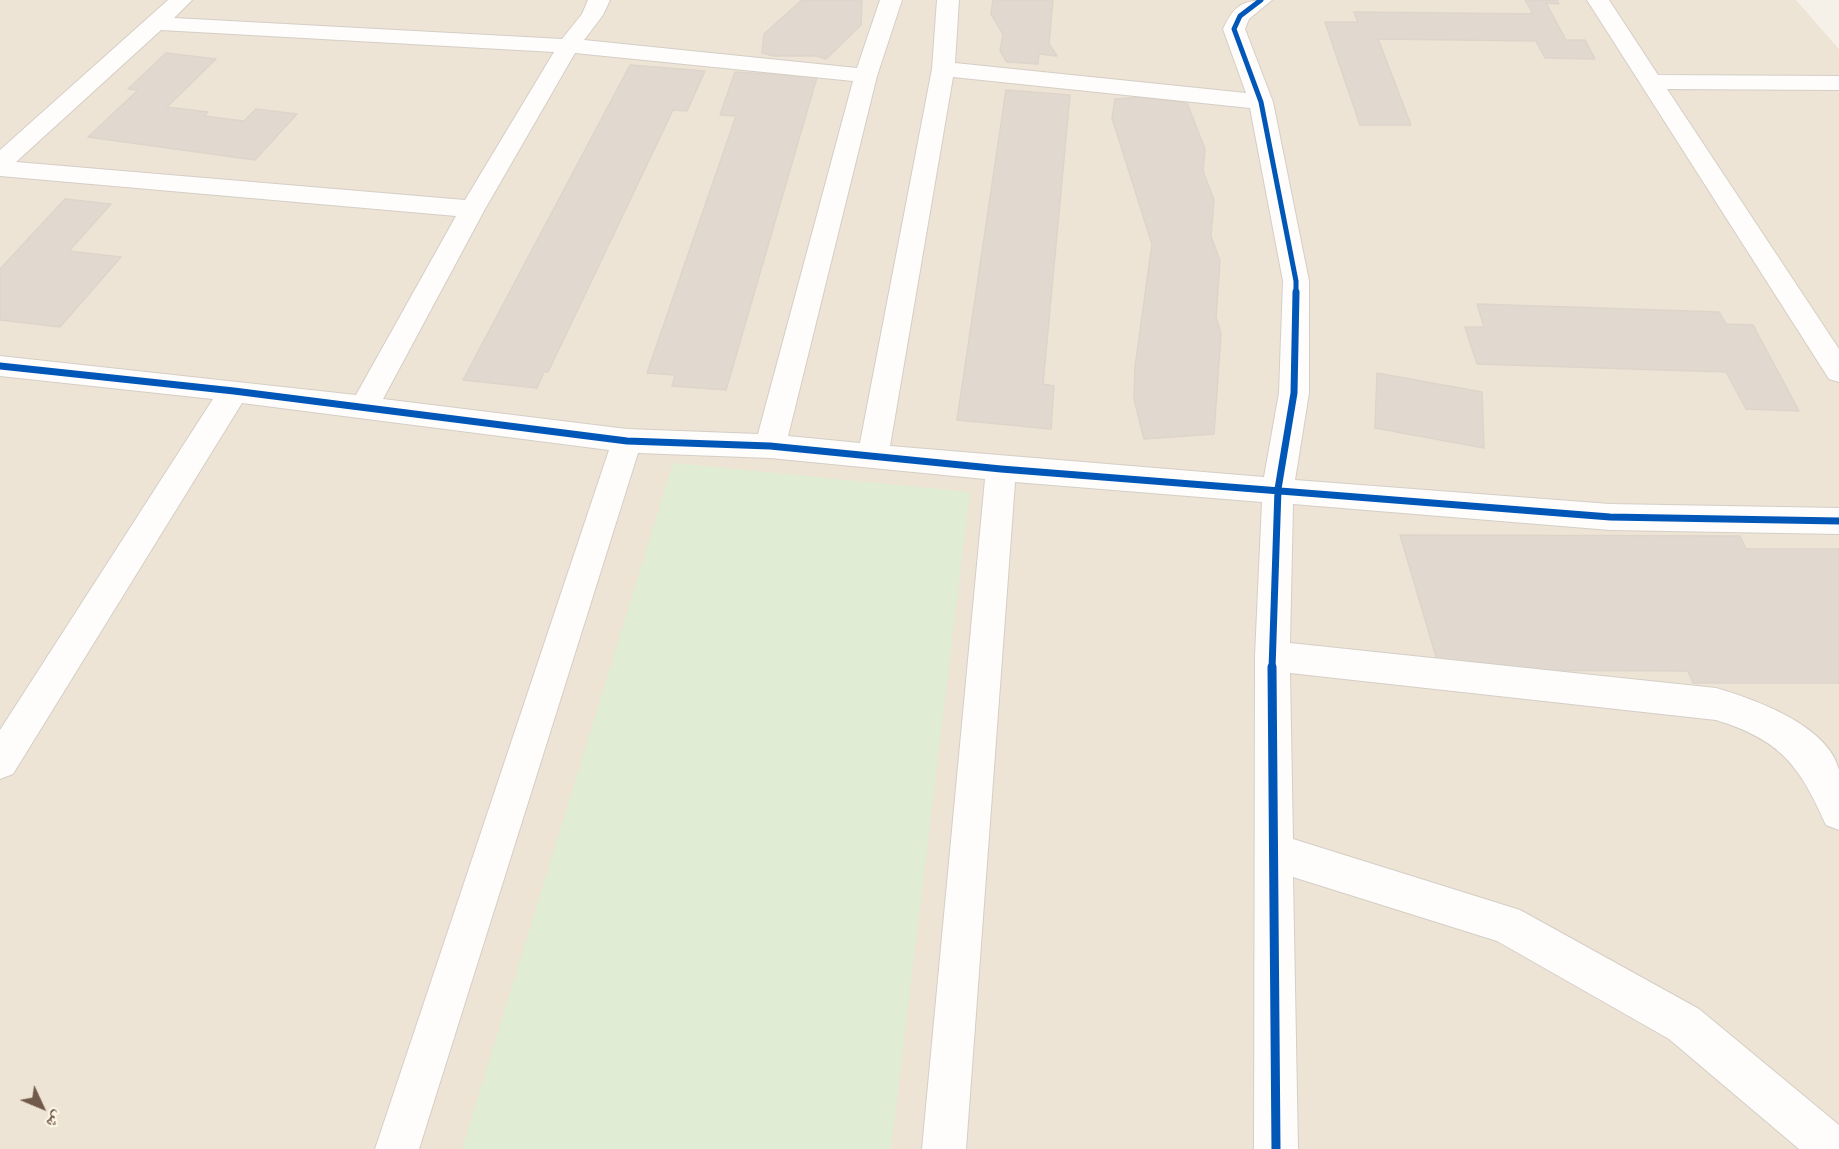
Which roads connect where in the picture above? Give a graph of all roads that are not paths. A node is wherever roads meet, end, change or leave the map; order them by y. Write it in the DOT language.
graph roads {
  1 [pos="181,0"];
  2 [pos="599,0"];
  3 [pos="891,0"];
  4 [pos="948,0"];
  5 [pos="1261,0"];
  6 [pos="1598,0"];
  7 [pos="157,23"];
  8 [pos="568,46"];
  9 [pos="942,69"];
  10 [pos="866,76"];
  11 [pos="1652,82"];
  12 [pos="1839,83"];
  13 [pos="1261,102"];
  14 [pos="0,163"];
  15 [pos="0,168"];
  16 [pos="472,209"];
  17 [pos="0,366"];
  18 [pos="1839,372"];
  19 [pos="234,391"];
  20 [pos="364,407"];
  21 [pos="627,441"];
  22 [pos="770,446"];
  23 [pos="873,457"];
  24 [pos="1001,469"];
  25 [pos="1278,489"];
  26 [pos="1839,521"];
  27 [pos="1272,656"];
  28 [pos="0,762"];
  29 [pos="1839,812"];
  30 [pos="1274,852"];
  31 [pos="397,1149"];
  32 [pos="944,1149"];
  33 [pos="1276,1149"];
  34 [pos="1833,1149"];
  1 -- 7 [label="street"];
  2 -- 8 [label="street"];
  3 -- 10 [label="street"];
  4 -- 9 [label="street"];
  5 -- 13 [label="street"];
  6 -- 11 [label="street"];
  7 -- 8 [label="street"];
  7 -- 14 [label="street"];
  8 -- 10 [label="street"];
  8 -- 16 [label="street"];
  9 -- 13 [label="street"];
  9 -- 23 [label="street"];
  10 -- 22 [label="street"];
  11 -- 12 [label="street"];
  11 -- 18 [label="street"];
  13 -- 25 [label="street"];
  15 -- 16 [label="street"];
  16 -- 20 [label="street"];
  17 -- 19 [label="street"];
  19 -- 20 [label="street"];
  19 -- 28 [label="street"];
  20 -- 21 [label="street"];
  21 -- 22 [label="street"];
  21 -- 31 [label="street"];
  22 -- 23 [label="street"];
  23 -- 24 [label="street"];
  24 -- 25 [label="street"];
  24 -- 32 [label="street"];
  25 -- 26 [label="street"];
  25 -- 27 [label="street"];
  27 -- 29 [label="street"];
  27 -- 30 [label="street"];
  30 -- 33 [label="street"];
  30 -- 34 [label="street"];
}
